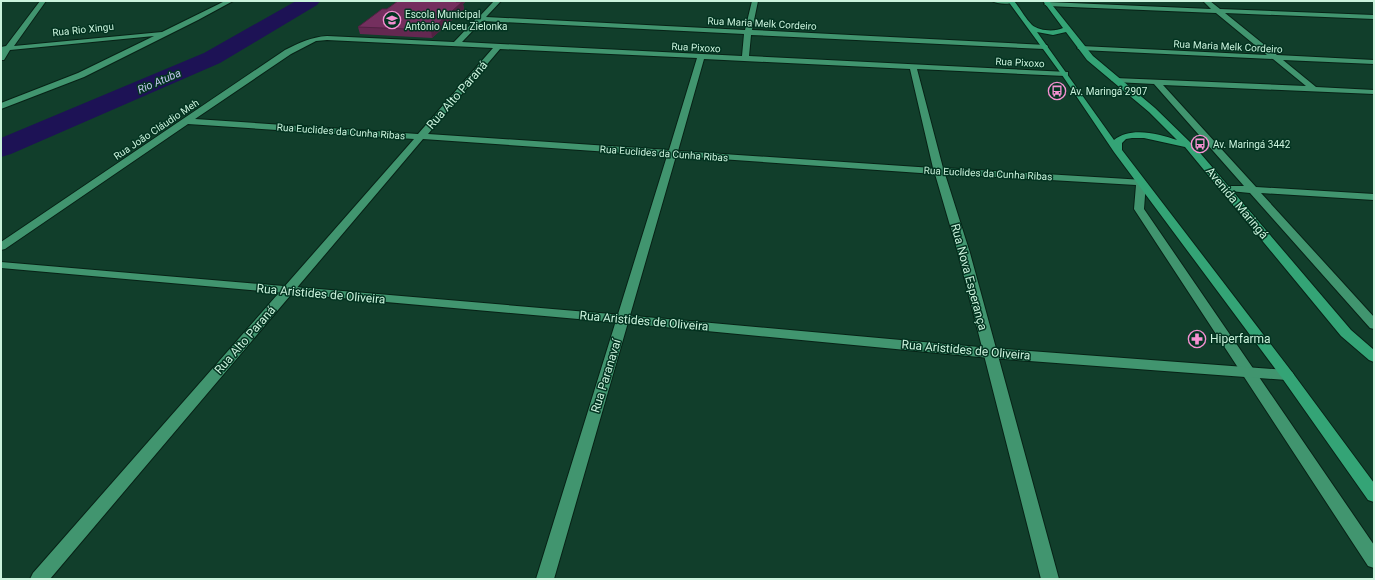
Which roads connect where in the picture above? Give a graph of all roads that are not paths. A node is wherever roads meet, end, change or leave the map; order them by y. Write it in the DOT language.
graph roads {
  1 [pos="43,1"];
  2 [pos="230,1"];
  3 [pos="498,1"];
  4 [pos="755,1"];
  5 [pos="994,1"];
  6 [pos="1011,1"];
  7 [pos="1206,1"];
  8 [pos="1046,2"];
  9 [pos="1217,10"];
  10 [pos="1374,17"];
  11 [pos="478,19"];
  12 [pos="1030,27"];
  13 [pos="1066,29"];
  14 [pos="167,32"];
  15 [pos="748,32"];
  16 [pos="327,38"];
  17 [pos="455,45"];
  18 [pos="498,47"];
  19 [pos="1044,47"];
  20 [pos="5,48"];
  21 [pos="1082,48"];
  22 [pos="701,57"];
  23 [pos="1,58"];
  24 [pos="1275,58"];
  25 [pos="745,59"];
  26 [pos="1374,62"];
  27 [pos="913,67"];
  28 [pos="1065,74"];
  29 [pos="1115,80"];
  30 [pos="1156,82"];
  31 [pos="1314,89"];
  32 [pos="1374,92"];
  33 [pos="1,106"];
  34 [pos="188,121"];
  35 [pos="421,137"];
  36 [pos="1117,150"];
  37 [pos="1192,150"];
  38 [pos="673,153"];
  39 [pos="938,171"];
  40 [pos="1141,182"];
  41 [pos="1224,188"];
  42 [pos="1252,189"];
  43 [pos="1374,196"];
  44 [pos="1,247"];
  45 [pos="1,265"];
  46 [pos="288,292"];
  47 [pos="623,319"];
  48 [pos="1374,325"];
  49 [pos="990,353"];
  50 [pos="1374,357"];
  51 [pos="1249,372"];
  52 [pos="1287,375"];
  53 [pos="1374,495"];
  54 [pos="1374,560"];
  55 [pos="39,579"];
  56 [pos="545,579"];
  57 [pos="1050,579"];
  1 -- 20 [label="street"];
  2 -- 14 [label="street"];
  3 -- 11 [label="street"];
  4 -- 15 [label="street"];
  5 -- 6 [label="street"];
  6 -- 12 [label="main road"];
  7 -- 9 [label="street"];
  8 -- 9 [label="street"];
  8 -- 13 [label="main road, Avenida Maringá"];
  9 -- 10 [label="street"];
  9 -- 24 [label="street"];
  11 -- 15 [label="street, Rua Maria Melk Cordeiro"];
  11 -- 17 [label="street"];
  12 -- 13 [label="main road"];
  12 -- 19 [label="main road"];
  13 -- 21 [label="main road, Avenida Maringá"];
  14 -- 20 [label="street, Rua Rio Xingu"];
  14 -- 33 [label="street"];
  15 -- 19 [label="street, Rua Maria Melk Cordeiro"];
  15 -- 25 [label="street"];
  16 -- 17 [label="street, Rua Pixoxo"];
  16 -- 34 [label="street, Rua João Cláudio Meh"];
  17 -- 18 [label="street, Rua Pixoxo"];
  18 -- 22 [label="street, Rua Pixoxo"];
  18 -- 35 [label="street, Rua Alto Paraná"];
  19 -- 28 [label="main road"];
  20 -- 23 [label="street"];
  21 -- 24 [label="street, Rua Maria Melk Cordeiro"];
  21 -- 29 [label="main road, Avenida Maringá"];
  22 -- 25 [label="street, Rua Pixoxo"];
  22 -- 38 [label="street, Rua Paranavaí"];
  24 -- 26 [label="street, Rua Maria Melk Cordeiro"];
  24 -- 31 [label="street"];
  25 -- 27 [label="street, Rua Pixoxo"];
  27 -- 28 [label="street, Rua Pixoxo"];
  27 -- 39 [label="street, Rua Nova Esperança"];
  28 -- 36 [label="main road"];
  29 -- 30 [label="street"];
  29 -- 37 [label="main road, Avenida Maringá"];
  30 -- 31 [label="street"];
  30 -- 42 [label="street, Avenida Maringá"];
  31 -- 32 [label="street"];
  34 -- 35 [label="street, Rua Euclides da Cunha Ribas"];
  34 -- 44 [label="street, Rua João Cláudio Meh"];
  35 -- 38 [label="street, Rua Euclides da Cunha Ribas"];
  35 -- 46 [label="street, Rua Alto Paraná"];
  36 -- 37 [label="main road"];
  36 -- 40 [label="main road"];
  37 -- 41 [label="main road, Avenida Maringá"];
  38 -- 39 [label="street, Rua Euclides da Cunha Ribas"];
  38 -- 47 [label="street, Rua Paranavaí"];
  39 -- 40 [label="street, Rua Euclides da Cunha Ribas"];
  39 -- 49 [label="street, Rua Nova Esperança"];
  40 -- 51 [label="street"];
  40 -- 52 [label="main road"];
  41 -- 42 [label="street"];
  41 -- 50 [label="main road, Avenida Maringá"];
  42 -- 43 [label="street"];
  42 -- 48 [label="street, Avenida Maringá"];
  45 -- 46 [label="street, Rua Aristides de Oliveira"];
  46 -- 47 [label="street, Rua Aristides de Oliveira"];
  46 -- 55 [label="street, Rua Alto Paraná"];
  47 -- 49 [label="street, Rua Aristides de Oliveira"];
  47 -- 56 [label="street, Rua Paranavaí"];
  49 -- 51 [label="street, Rua Aristides de Oliveira"];
  49 -- 57 [label="street, Rua Nova Esperança"];
  51 -- 52 [label="street, Rua Aristides de Oliveira"];
  51 -- 54 [label="street"];
  52 -- 53 [label="main road"];
}
